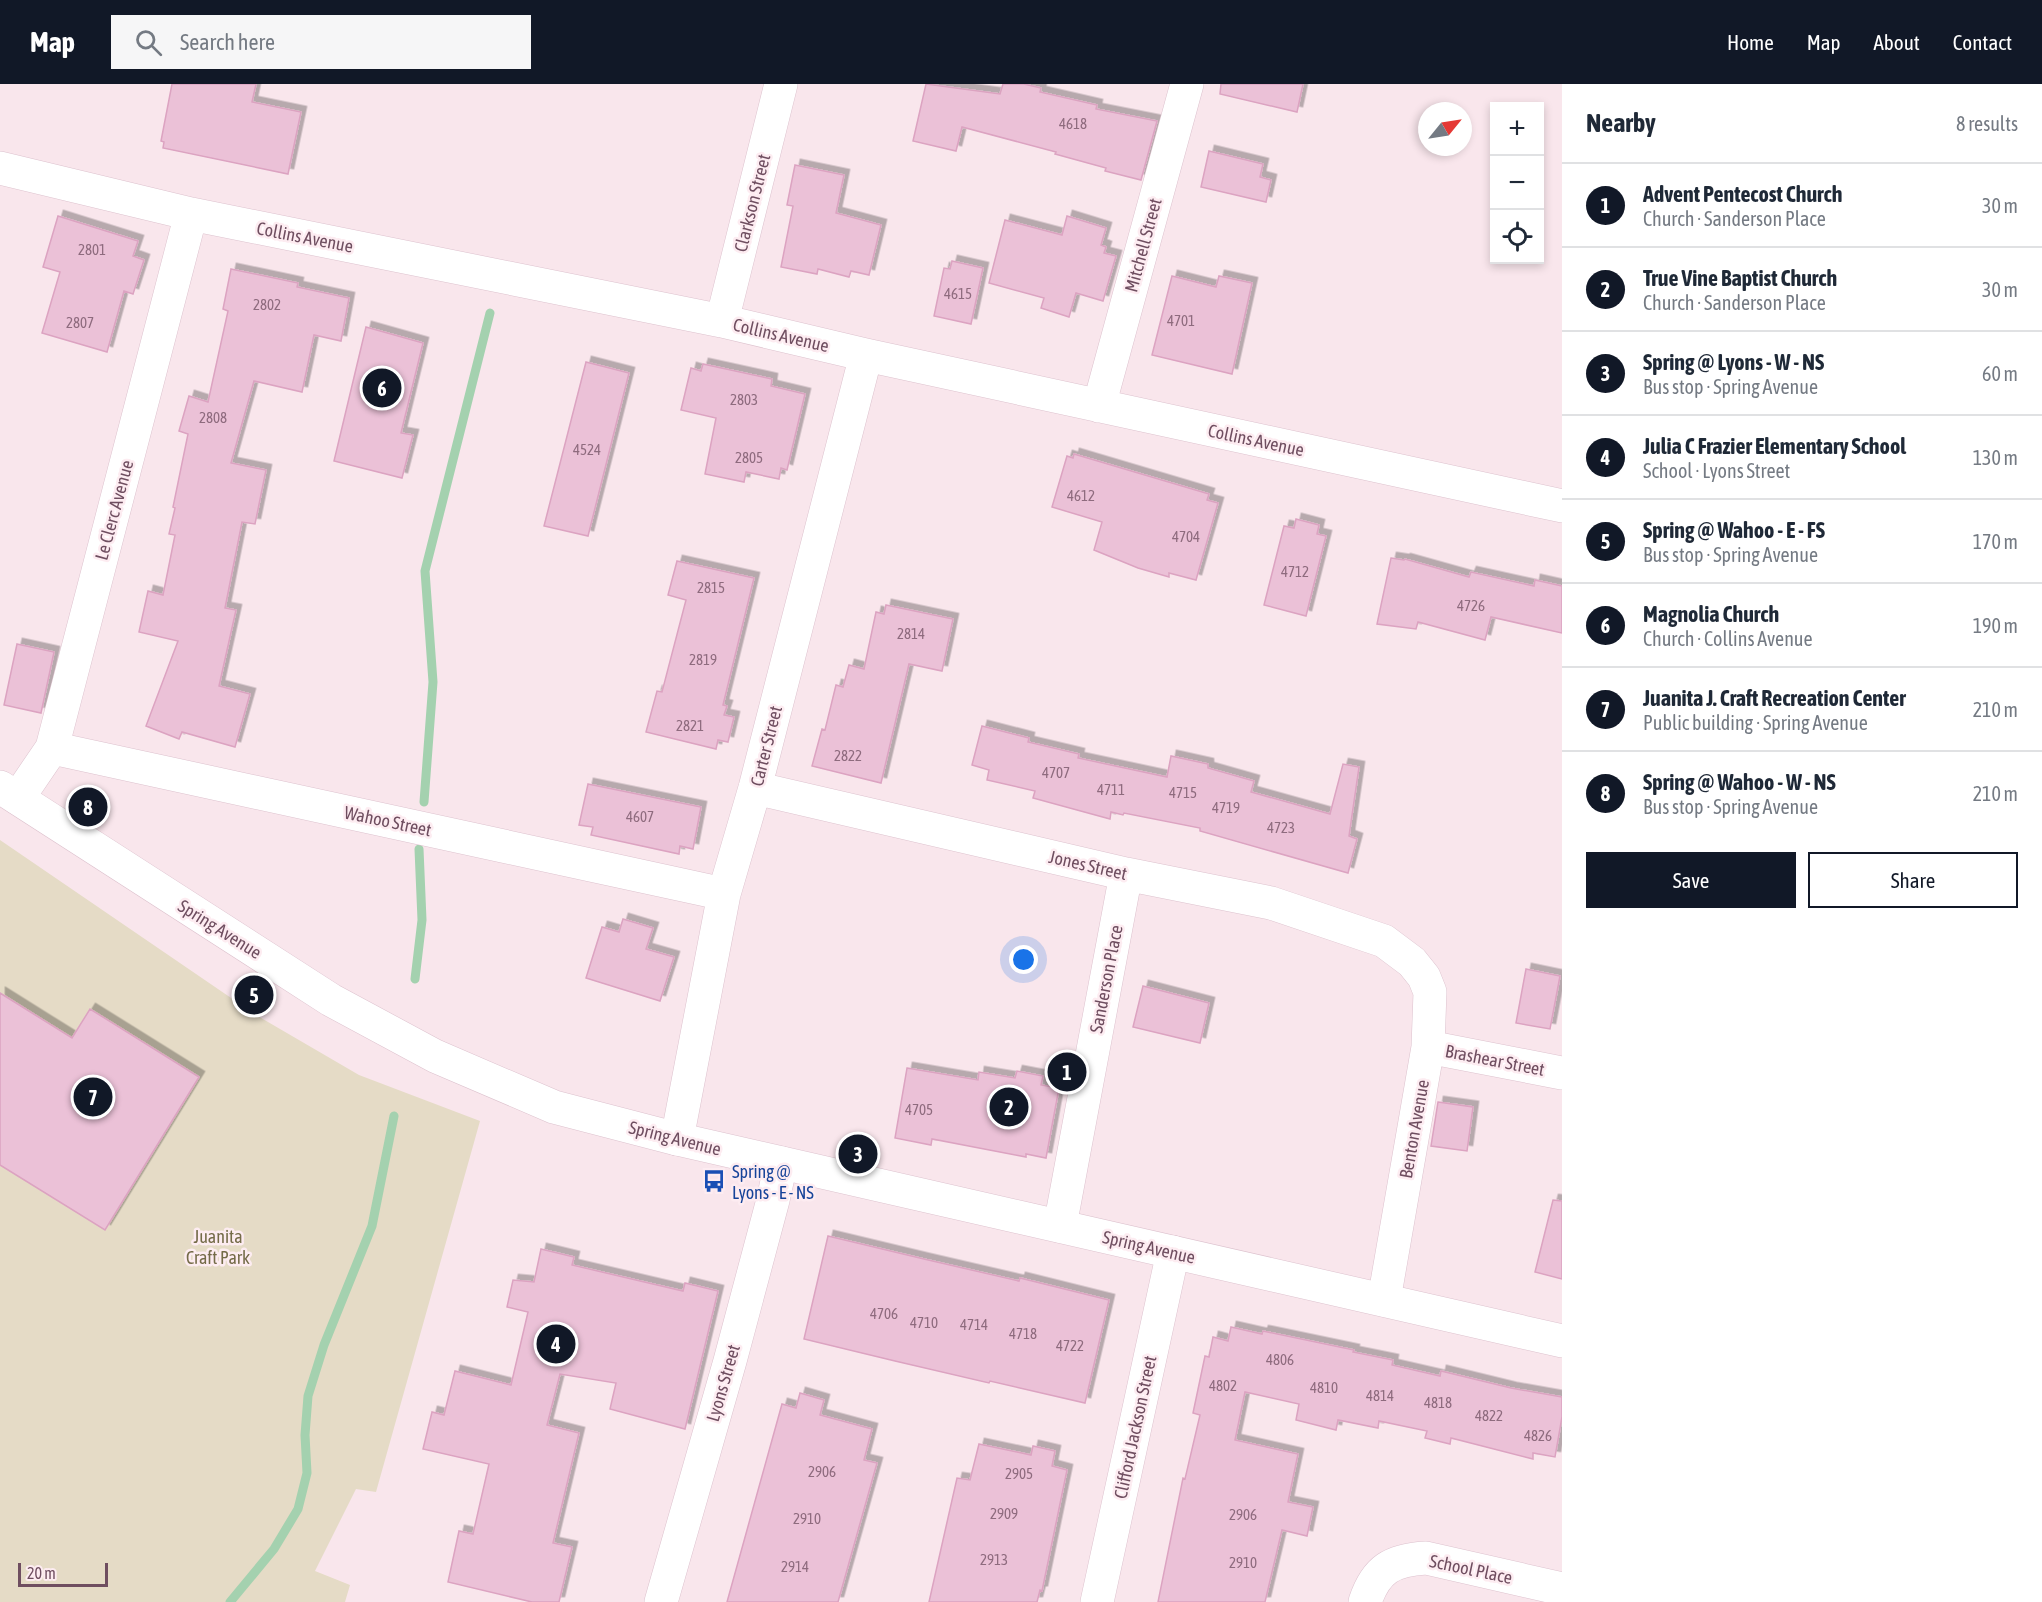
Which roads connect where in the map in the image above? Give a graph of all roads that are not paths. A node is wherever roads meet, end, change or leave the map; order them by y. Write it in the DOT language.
graph roads {
  1 [pos="782,84"];
  2 [pos="1186,84"];
  3 [pos="0,168"];
  4 [pos="191,214"];
  5 [pos="722,321"];
  6 [pos="866,355"];
  7 [pos="1099,406"];
  8 [pos="1562,506"];
  9 [pos="52,748"];
  10 [pos="755,788"];
  11 [pos="9,793"];
  12 [pos="1126,874"];
  13 [pos="724,894"];
  14 [pos="1412,962"];
  15 [pos="1428,1047"];
  16 [pos="1562,1073"];
  17 [pos="677,1139"];
  18 [pos="781,1162"];
  19 [pos="1060,1226"];
  20 [pos="1173,1252"];
  21 [pos="1384,1300"];
  22 [pos="1562,1341"];
  23 [pos="1562,1589"];
  24 [pos="661,1602"];
  25 [pos="1097,1602"];
  26 [pos="1365,1602"];
  1 -- 5 [label="street, Clarkson Street"];
  2 -- 7 [label="street, Mitchell Street"];
  3 -- 4 [label="street, Collins Avenue"];
  4 -- 5 [label="street, Collins Avenue"];
  4 -- 9 [label="street, Le Clerc Avenue"];
  5 -- 6 [label="street, Collins Avenue"];
  6 -- 7 [label="street, Collins Avenue"];
  6 -- 10 [label="street, Carter Street"];
  7 -- 8 [label="street, Collins Avenue"];
  9 -- 11 [label="street, Le Clerc Avenue"];
  9 -- 13 [label="street, Wahoo Street"];
  10 -- 12 [label="street, Jones Street"];
  10 -- 13 [label="street, Carter Street"];
  11 -- 17 [label="street, Spring Avenue"];
  12 -- 14 [label="street, Jones Street"];
  12 -- 19 [label="street, Sanderson Place"];
  13 -- 17 [label="street, Carter Street"];
  14 -- 15 [label="street, Benton Avenue"];
  15 -- 16 [label="street, Brashear Street"];
  15 -- 21 [label="street, Benton Avenue"];
  17 -- 18 [label="street, Spring Avenue"];
  18 -- 19 [label="street, Spring Avenue"];
  18 -- 24 [label="street, Lyons Street"];
  19 -- 20 [label="street, Spring Avenue"];
  20 -- 21 [label="street, Spring Avenue"];
  20 -- 25 [label="street, Clifford Jackson Street"];
  21 -- 22 [label="street, Spring Avenue"];
  23 -- 26 [label="street, School Place"];
}
